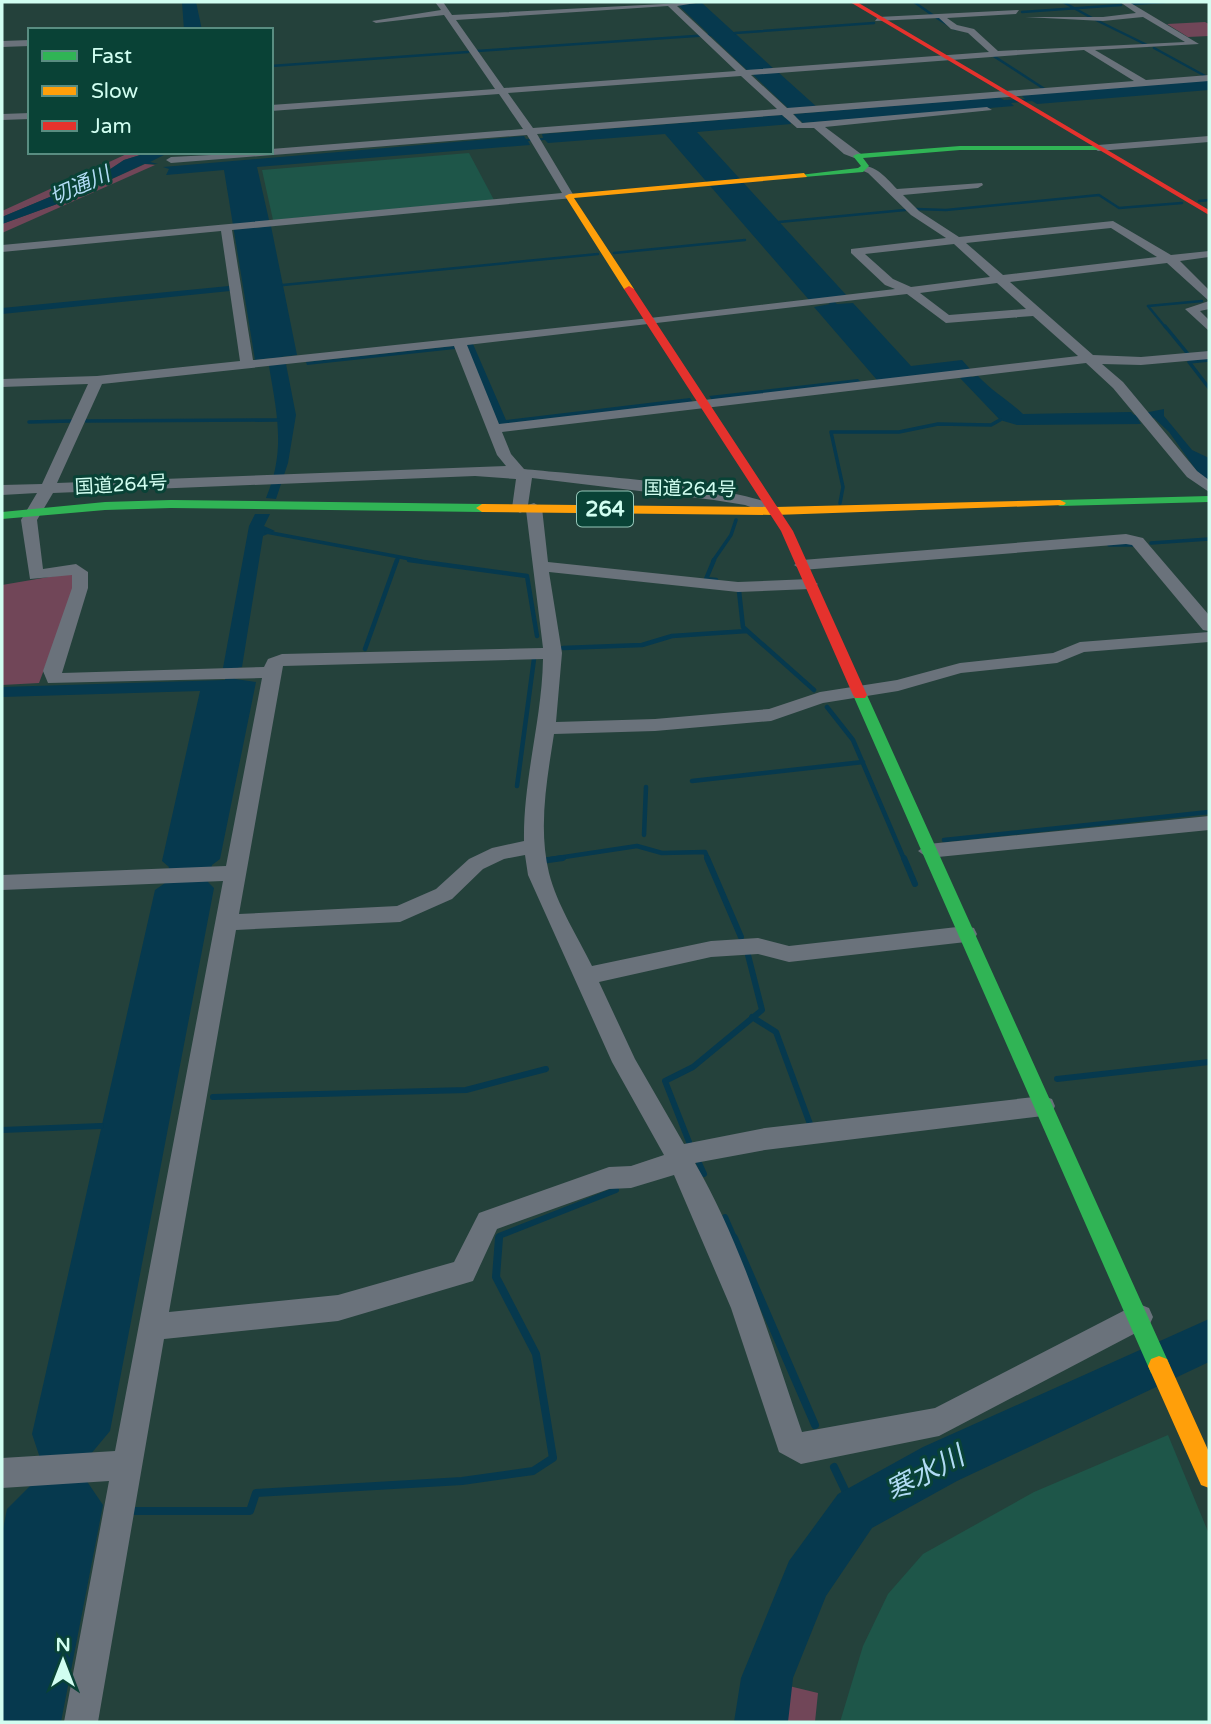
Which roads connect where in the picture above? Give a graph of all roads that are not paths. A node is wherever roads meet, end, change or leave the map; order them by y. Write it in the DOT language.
graph roads {
  1 [pos="439,2"];
  2 [pos="698,2"];
  3 [pos="853,2"];
  4 [pos="996,2"];
  5 [pos="1124,2"];
  6 [pos="669,3"];
  7 [pos="930,10"];
  8 [pos="1016,12"];
  9 [pos="1147,14"];
  10 [pos="447,15"];
  11 [pos="1029,17"];
  12 [pos="941,18"];
  13 [pos="878,19"];
  14 [pos="376,21"];
  15 [pos="1051,28"];
  16 [pos="1069,36"];
  17 [pos="1209,37"];
  18 [pos="1187,39"];
  19 [pos="28,43"];
  20 [pos="2,44"];
  21 [pos="1084,48"];
  22 [pos="995,53"];
  23 [pos="943,57"];
  24 [pos="744,72"];
  25 [pos="1209,78"];
  26 [pos="1144,83"];
  27 [pos="500,91"];
  28 [pos="1014,103"];
  29 [pos="1054,105"];
  30 [pos="273,108"];
  31 [pos="28,116"];
  32 [pos="791,116"];
  33 [pos="3,120"];
  34 [pos="817,125"];
  35 [pos="534,137"];
  36 [pos="1209,139"];
  37 [pos="1098,148"];
  38 [pos="266,154"];
  39 [pos="273,154"];
  40 [pos="171,160"];
  41 [pos="861,162"];
  42 [pos="978,185"];
  43 [pos="894,193"];
  44 [pos="569,196"];
  45 [pos="1209,213"];
  46 [pos="226,228"];
  47 [pos="955,239"];
  48 [pos="2,248"];
  49 [pos="1209,254"];
  50 [pos="1170,258"];
  51 [pos="997,278"];
  52 [pos="909,290"];
  53 [pos="1209,297"];
  54 [pos="1209,304"];
  55 [pos="1035,312"];
  56 [pos="650,322"];
  57 [pos="1209,327"];
  58 [pos="459,342"];
  59 [pos="1209,355"];
  60 [pos="1087,359"];
  61 [pos="247,365"];
  62 [pos="97,380"];
  63 [pos="2,383"];
  64 [pos="704,405"];
  65 [pos="494,429"];
  66 [pos="519,472"];
  67 [pos="1209,487"];
  68 [pos="47,488"];
  69 [pos="2,490"];
  70 [pos="1209,499"];
  71 [pos="527,508"];
  72 [pos="775,511"];
  73 [pos="31,512"];
  74 [pos="2,516"];
  75 [pos="802,565"];
  76 [pos="541,566"];
  77 [pos="810,584"];
  78 [pos="1209,626"];
  79 [pos="1209,637"];
  80 [pos="553,653"];
  81 [pos="270,672"];
  82 [pos="856,692"];
  83 [pos="545,729"];
  84 [pos="1209,823"];
  85 [pos="532,847"];
  86 [pos="928,851"];
  87 [pos="226,873"];
  88 [pos="2,882"];
  89 [pos="225,923"];
  90 [pos="966,934"];
  91 [pos="587,976"];
  92 [pos="1043,1106"];
  93 [pos="678,1161"];
  94 [pos="1139,1317"];
  95 [pos="154,1327"];
  96 [pos="112,1466"];
  97 [pos="10,1472"];
  98 [pos="1209,1477"];
  99 [pos="81,1722"];
  1 -- 10 [label="street"];
  2 -- 6 [label="street"];
  3 -- 13 [label="main road"];
  4 -- 8 [label="street"];
  5 -- 9 [label="street"];
  6 -- 10 [label="street"];
  6 -- 24 [label="street"];
  7 -- 12 [label="street"];
  8 -- 11 [label="street"];
  8 -- 12 [label="street"];
  9 -- 11 [label="street"];
  9 -- 18 [label="street"];
  10 -- 14 [label="street"];
  10 -- 27 [label="street"];
  11 -- 15 [label="street"];
  12 -- 13 [label="street"];
  12 -- 22 [label="street"];
  13 -- 23 [label="main road"];
  16 -- 21 [label="street"];
  17 -- 18 [label="street"];
  18 -- 21 [label="street"];
  19 -- 20 [label="street"];
  21 -- 22 [label="street"];
  21 -- 26 [label="street"];
  22 -- 23 [label="street"];
  23 -- 24 [label="street"];
  23 -- 28 [label="main road"];
  24 -- 27 [label="street"];
  24 -- 32 [label="street"];
  25 -- 26 [label="street"];
  26 -- 28 [label="street"];
  27 -- 30 [label="street"];
  27 -- 35 [label="street"];
  28 -- 29 [label="street"];
  28 -- 32 [label="street"];
  28 -- 34 [label="street"];
  28 -- 37 [label="main road"];
  31 -- 33 [label="street"];
  32 -- 34 [label="street"];
  32 -- 35 [label="street"];
  34 -- 41 [label="street"];
  35 -- 39 [label="street"];
  35 -- 44 [label="street"];
  36 -- 37 [label="street"];
  37 -- 41 [label="main road"];
  37 -- 45 [label="main road"];
  38 -- 40 [label="street"];
  41 -- 43 [label="street"];
  41 -- 44 [label="main road"];
  42 -- 43 [label="street"];
  43 -- 47 [label="street"];
  44 -- 46 [label="street"];
  44 -- 56 [label="main road"];
  46 -- 48 [label="street"];
  46 -- 61 [label="street"];
  47 -- 50 [label="street"];
  47 -- 51 [label="street"];
  47 -- 52 [label="street"];
  49 -- 50 [label="street"];
  50 -- 51 [label="street"];
  50 -- 53 [label="street"];
  51 -- 52 [label="street"];
  51 -- 55 [label="street"];
  52 -- 55 [label="street"];
  52 -- 56 [label="street"];
  54 -- 57 [label="street"];
  55 -- 60 [label="street"];
  56 -- 58 [label="street"];
  56 -- 64 [label="main road"];
  58 -- 61 [label="street"];
  58 -- 65 [label="street"];
  59 -- 60 [label="street"];
  60 -- 64 [label="street"];
  60 -- 67 [label="street"];
  61 -- 62 [label="street"];
  62 -- 63 [label="street"];
  62 -- 68 [label="street"];
  64 -- 65 [label="street"];
  64 -- 72 [label="main road"];
  65 -- 66 [label="street"];
  66 -- 68 [label="street"];
  66 -- 71 [label="street"];
  66 -- 72 [label="street"];
  68 -- 69 [label="street"];
  68 -- 73 [label="street"];
  70 -- 72 [label="main road, 国道264号 / 264"];
  71 -- 72 [label="main road, 国道264号 / 264"];
  71 -- 73 [label="main road, 国道264号 / 264"];
  71 -- 76 [label="street"];
  72 -- 75 [label="main road"];
  73 -- 74 [label="main road, 国道264号 / 264"];
  73 -- 81 [label="street"];
  75 -- 77 [label="main road"];
  75 -- 78 [label="street"];
  76 -- 77 [label="street"];
  76 -- 80 [label="street"];
  77 -- 82 [label="main road"];
  79 -- 82 [label="street"];
  80 -- 81 [label="street"];
  80 -- 83 [label="street"];
  81 -- 87 [label="street"];
  82 -- 83 [label="street"];
  82 -- 86 [label="main road"];
  83 -- 85 [label="street"];
  84 -- 86 [label="street"];
  85 -- 89 [label="street"];
  85 -- 91 [label="street"];
  86 -- 90 [label="main road"];
  87 -- 88 [label="street"];
  87 -- 89 [label="street"];
  89 -- 95 [label="street"];
  90 -- 91 [label="street"];
  90 -- 92 [label="main road"];
  91 -- 93 [label="street"];
  92 -- 93 [label="street"];
  92 -- 94 [label="main road"];
  93 -- 94 [label="street"];
  93 -- 95 [label="street"];
  94 -- 98 [label="main road"];
  95 -- 96 [label="street"];
  96 -- 97 [label="street"];
  96 -- 99 [label="street"];
}
